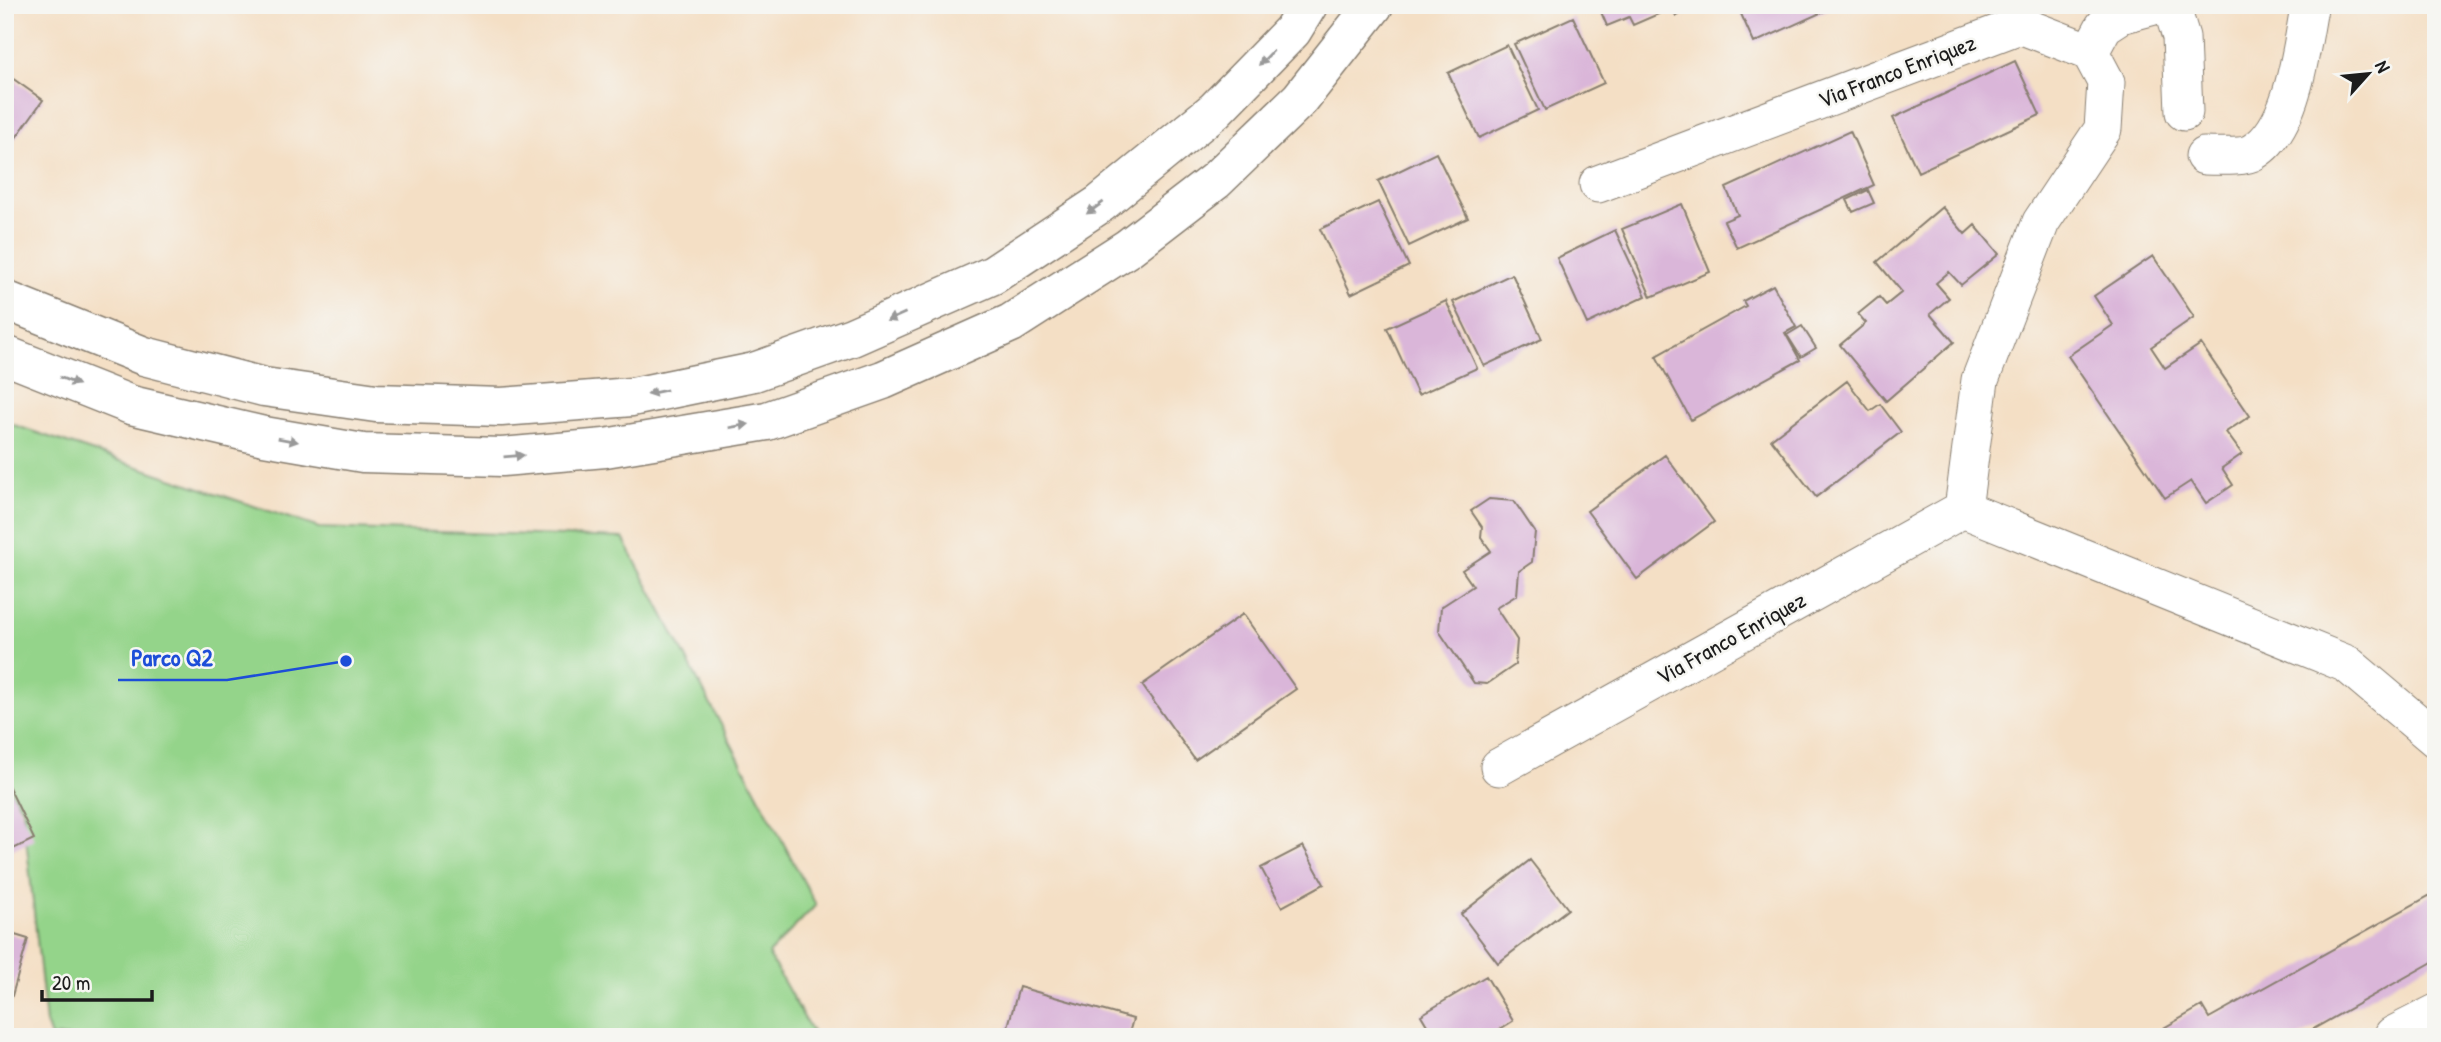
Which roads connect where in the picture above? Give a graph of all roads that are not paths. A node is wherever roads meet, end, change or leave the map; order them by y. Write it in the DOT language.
graph roads {
  1 [pos="1308,5"];
  2 [pos="1374,5"];
  3 [pos="2158,5"];
  4 [pos="2171,5"];
  5 [pos="2307,5"];
  6 [pos="2098,28"];
  7 [pos="2184,111"];
  8 [pos="2204,156"];
  9 [pos="1598,184"];
  10 [pos="5,300"];
  11 [pos="5,355"];
  12 [pos="1963,509"];
  13 [pos="2436,739"];
  14 [pos="1499,767"];
  15 [pos="2436,1013"];
  16 [pos="2393,1035"];
  1 -- 10 [label="highway, one-way"];
  11 -- 2 [label="highway, one-way"];
  3 -- 6 [label="street"];
  4 -- 7 [label="street"];
  5 -- 8 [label="street"];
  6 -- 9 [label="street, Via Franco Enriquez"];
  6 -- 12 [label="street"];
  12 -- 13 [label="street"];
  12 -- 14 [label="street, Via Franco Enriquez"];
  15 -- 16 [label="street"];
}
